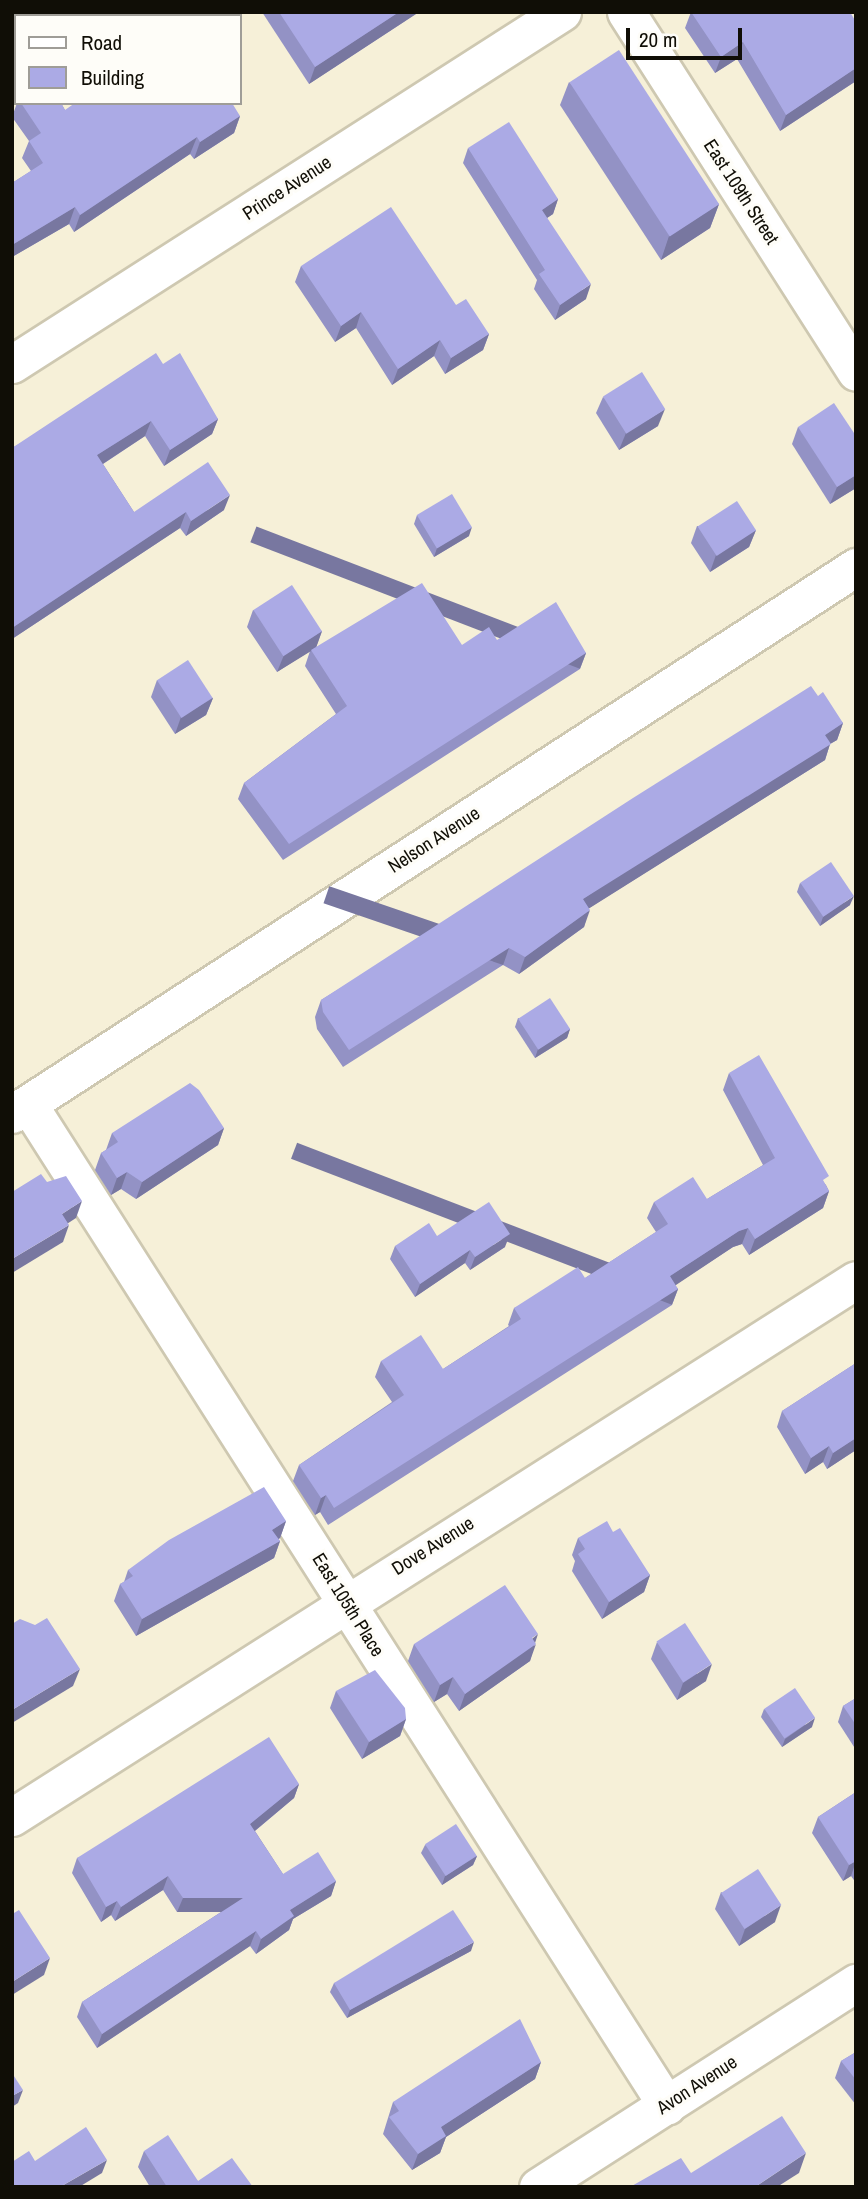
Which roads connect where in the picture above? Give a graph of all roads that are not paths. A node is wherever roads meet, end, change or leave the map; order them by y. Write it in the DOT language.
graph roads {
  1 [pos="562,12"];
  2 [pos="626,12"];
  3 [pos="12,364"];
  4 [pos="856,372"];
  5 [pos="856,566"];
  6 [pos="20,1109"];
  7 [pos="856,1279"];
  8 [pos="345,1601"];
  9 [pos="12,1817"];
  10 [pos="856,1983"];
  11 [pos="667,2106"];
  12 [pos="538,2187"];
  1 -- 3 [label="street, Prince Avenue"];
  2 -- 4 [label="street, East 109th Street"];
  5 -- 6 [label="street, Nelson Avenue"];
  6 -- 8 [label="street, East 105th Place"];
  7 -- 8 [label="street, Dove Avenue"];
  8 -- 9 [label="street, Dove Avenue"];
  8 -- 11 [label="street, East 105th Place"];
  10 -- 11 [label="street, Avon Avenue"];
  11 -- 12 [label="street, Avon Avenue"];
}
